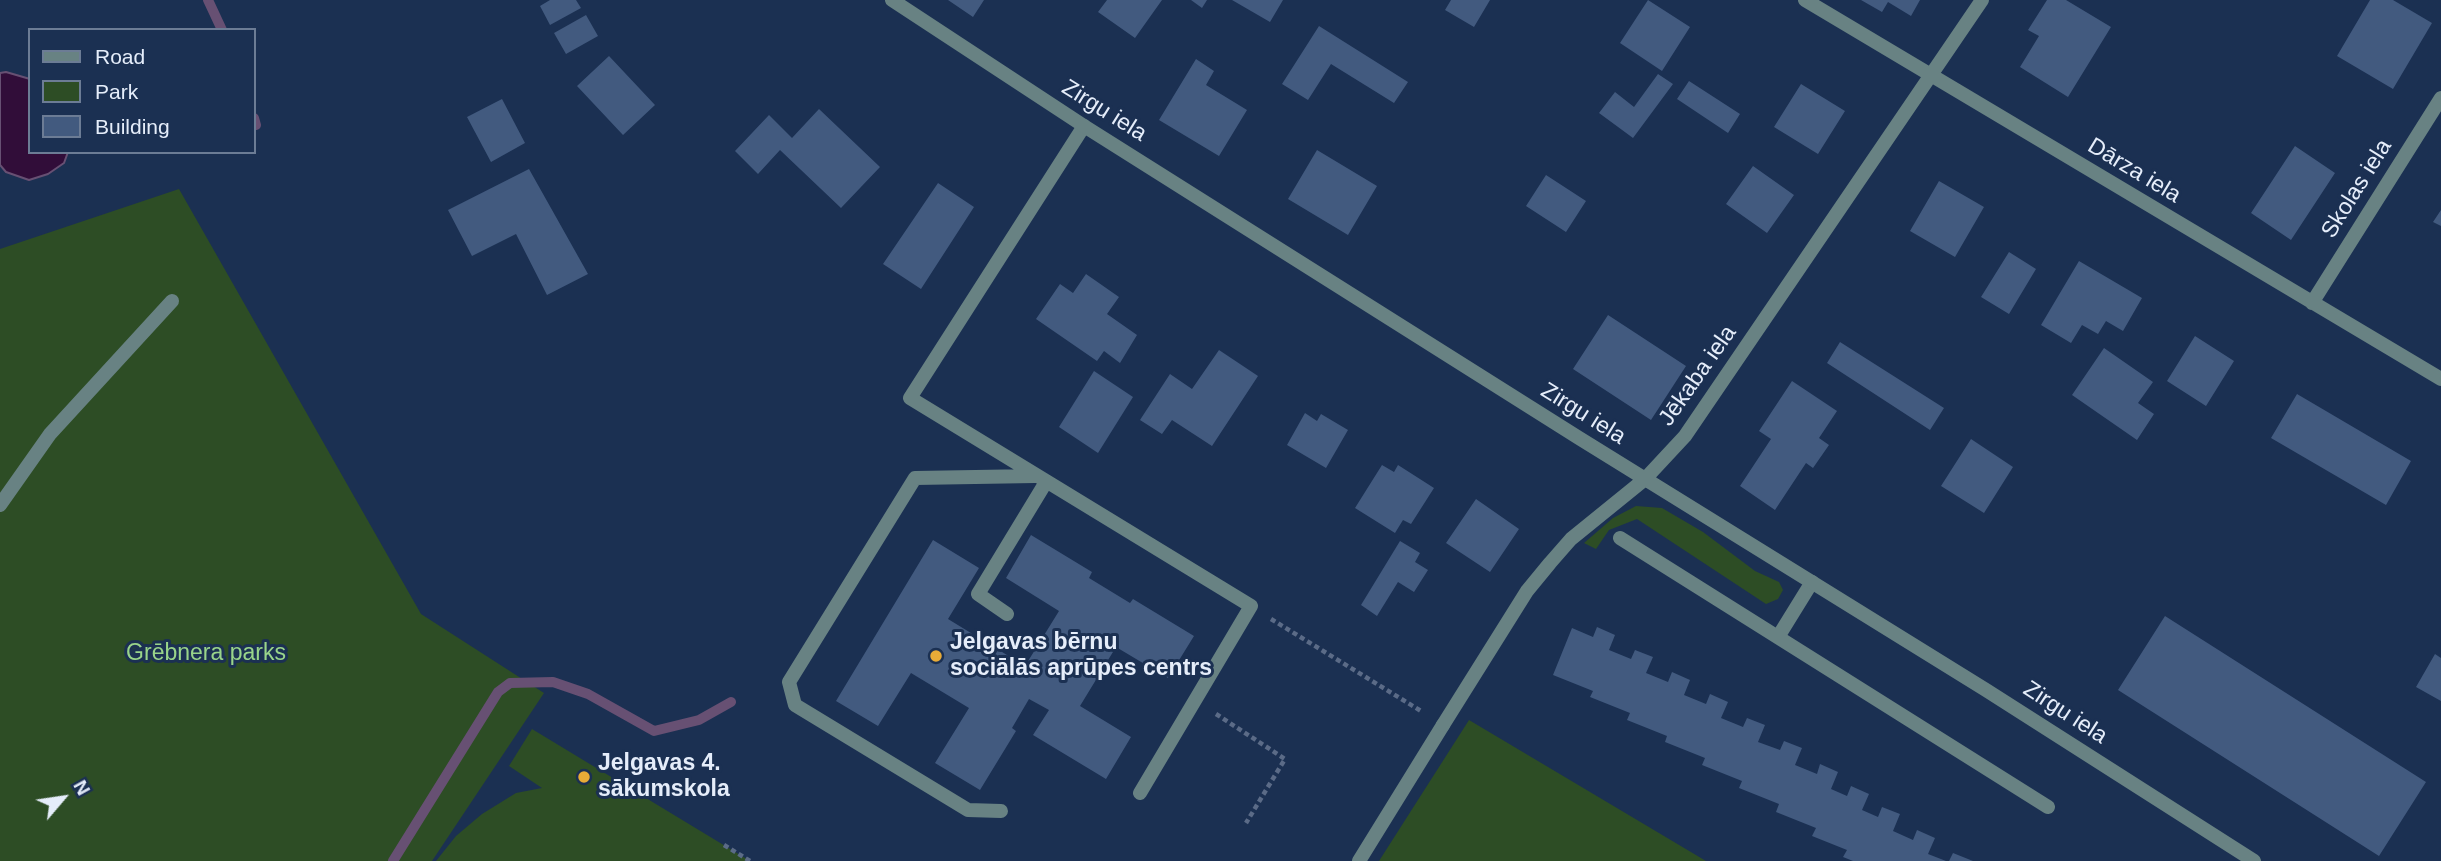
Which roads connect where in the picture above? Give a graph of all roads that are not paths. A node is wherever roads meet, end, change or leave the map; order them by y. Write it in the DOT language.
graph roads {
  1 [pos="892,0"];
  2 [pos="1805,0"];
  3 [pos="1982,0"];
  4 [pos="1932,76"];
  5 [pos="2441,98"];
  6 [pos="1084,126"];
  7 [pos="172,301"];
  8 [pos="2312,303"];
  9 [pos="2441,379"];
  10 [pos="1041,479"];
  11 [pos="1645,479"];
  12 [pos="0,505"];
  13 [pos="1620,538"];
  14 [pos="1812,582"];
  15 [pos="1006,614"];
  16 [pos="1778,637"];
  17 [pos="1140,793"];
  18 [pos="2048,807"];
  19 [pos="1001,811"];
  20 [pos="1359,861"];
  21 [pos="2254,861"];
  1 -- 6 [label="street, Zirgu iela"];
  2 -- 4 [label="street, Dārza iela"];
  3 -- 4 [label="street, Jēkaba iela"];
  4 -- 8 [label="street, Dārza iela"];
  4 -- 11 [label="street, Jēkaba iela"];
  5 -- 8 [label="street, Skolas iela"];
  6 -- 10 [label="street"];
  6 -- 11 [label="street, Zirgu iela"];
  7 -- 12 [label="street"];
  8 -- 9 [label="street, Dārza iela"];
  10 -- 15 [label="street"];
  10 -- 17 [label="street"];
  10 -- 19 [label="street"];
  11 -- 14 [label="street, Zirgu iela"];
  11 -- 20 [label="street, Jēkaba iela"];
  13 -- 16 [label="street"];
  14 -- 16 [label="street"];
  14 -- 21 [label="street, Zirgu iela"];
  16 -- 18 [label="street"];
}
